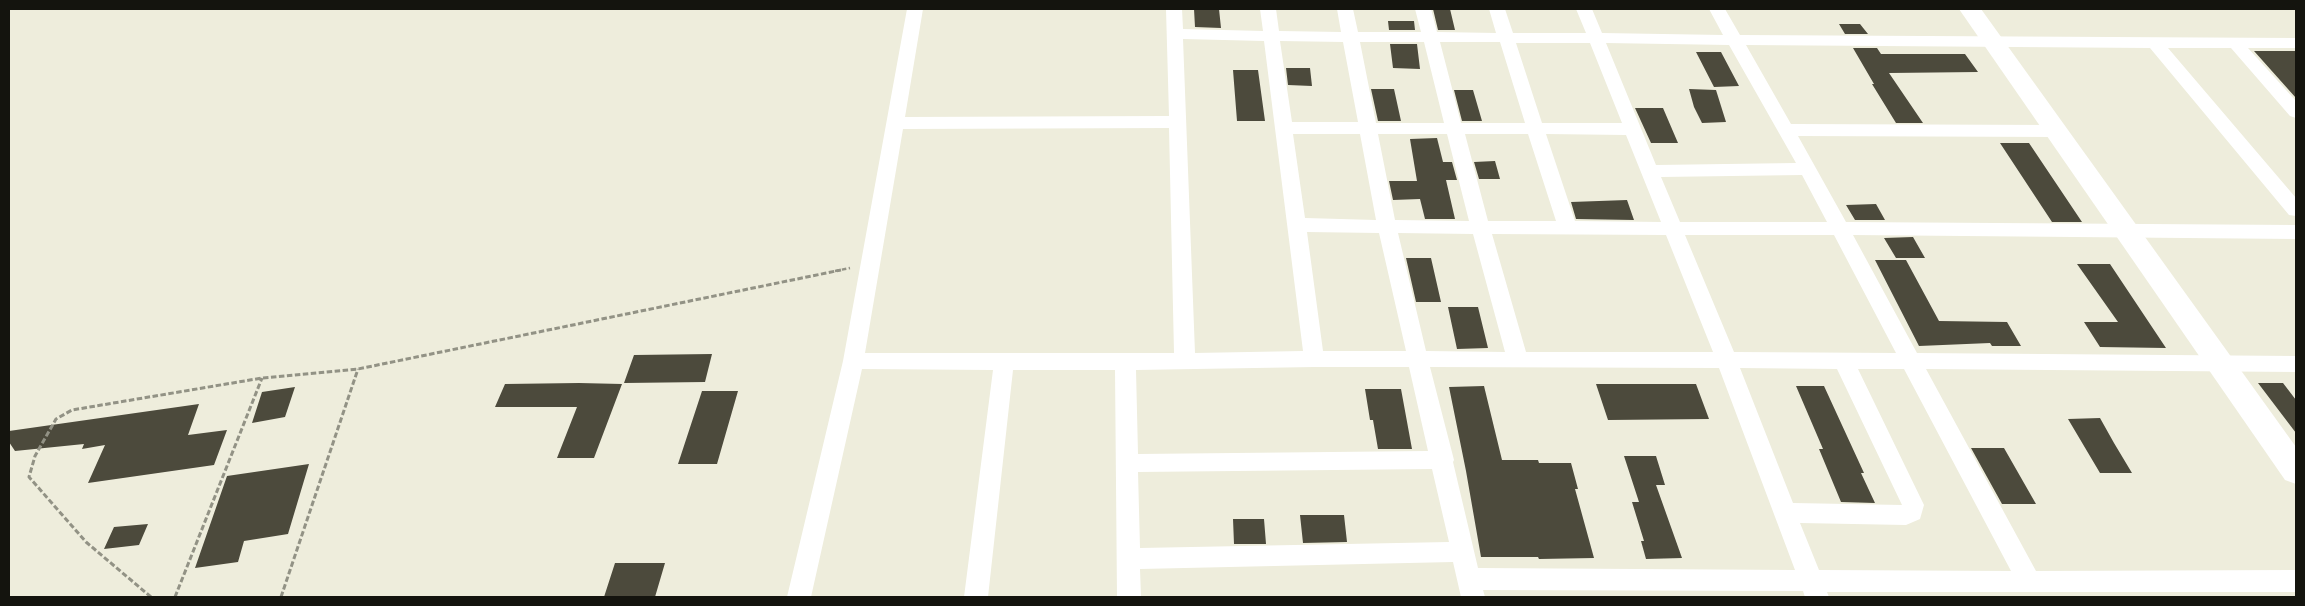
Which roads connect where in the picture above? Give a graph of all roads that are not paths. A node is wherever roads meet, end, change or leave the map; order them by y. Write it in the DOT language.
graph roads {
  1 [pos="915,9"];
  2 [pos="1174,9"];
  3 [pos="1268,9"];
  4 [pos="1346,9"];
  5 [pos="1423,9"];
  6 [pos="1497,9"];
  7 [pos="1584,9"];
  8 [pos="1717,9"];
  9 [pos="1970,9"];
  10 [pos="1174,34"];
  11 [pos="1272,37"];
  12 [pos="1506,37"];
  13 [pos="1350,38"];
  14 [pos="1431,38"];
  15 [pos="1596,38"];
  16 [pos="1736,40"];
  17 [pos="2154,42"];
  18 [pos="1994,43"];
  19 [pos="2235,43"];
  20 [pos="2296,43"];
  21 [pos="2296,112"];
  22 [pos="1177,122"];
  23 [pos="895,123"];
  24 [pos="1284,128"];
  25 [pos="1368,128"];
  26 [pos="1454,128"];
  27 [pos="1536,129"];
  28 [pos="1633,130"];
  29 [pos="1786,130"];
  30 [pos="2057,132"];
  31 [pos="1808,169"];
  32 [pos="1650,171"];
  33 [pos="2295,207"];
  34 [pos="1297,224"];
  35 [pos="1388,226"];
  36 [pos="1566,227"];
  37 [pos="1839,227"];
  38 [pos="1480,228"];
  39 [pos="2125,228"];
  40 [pos="1674,230"];
  41 [pos="2296,232"];
  42 [pos="1314,359"];
  43 [pos="1004,360"];
  44 [pos="1185,360"];
  45 [pos="1420,360"];
  46 [pos="1518,360"];
  47 [pos="1727,361"];
  48 [pos="1844,361"];
  49 [pos="1910,361"];
  50 [pos="853,362"];
  51 [pos="1125,362"];
  52 [pos="2296,364"];
  53 [pos="2222,365"];
  54 [pos="1443,460"];
  55 [pos="1128,463"];
  56 [pos="2296,471"];
  57 [pos="1785,513"];
  58 [pos="1463,552"];
  59 [pos="1130,558"];
  60 [pos="2296,581"];
  61 [pos="2029,582"];
  62 [pos="1471,588"];
  63 [pos="1814,588"];
  64 [pos="2229,589"];
  65 [pos="2111,590"];
  66 [pos="799,597"];
  67 [pos="976,597"];
  68 [pos="1130,597"];
  1 -- 23 [label="street"];
  2 -- 10 [label="street"];
  3 -- 11 [label="street"];
  4 -- 13 [label="street"];
  5 -- 14 [label="street"];
  6 -- 12 [label="street"];
  7 -- 15 [label="street"];
  8 -- 16 [label="street"];
  9 -- 18 [label="street"];
  10 -- 11 [label="street"];
  10 -- 22 [label="street"];
  11 -- 13 [label="street"];
  11 -- 24 [label="street"];
  12 -- 14 [label="street"];
  12 -- 15 [label="street"];
  12 -- 27 [label="street"];
  13 -- 14 [label="street"];
  13 -- 25 [label="street"];
  14 -- 26 [label="street"];
  15 -- 16 [label="street"];
  15 -- 28 [label="street"];
  16 -- 18 [label="street"];
  16 -- 29 [label="street"];
  17 -- 18 [label="street"];
  17 -- 19 [label="street"];
  17 -- 33 [label="street"];
  18 -- 30 [label="street"];
  19 -- 20 [label="street"];
  19 -- 21 [label="street"];
  22 -- 23 [label="street"];
  22 -- 44 [label="street"];
  23 -- 50 [label="street"];
  24 -- 25 [label="street"];
  24 -- 34 [label="street"];
  25 -- 26 [label="street"];
  25 -- 35 [label="street"];
  26 -- 27 [label="street"];
  26 -- 38 [label="street"];
  27 -- 28 [label="street"];
  27 -- 36 [label="street"];
  28 -- 32 [label="street"];
  29 -- 30 [label="street"];
  29 -- 31 [label="street"];
  30 -- 39 [label="street"];
  31 -- 32 [label="street"];
  31 -- 37 [label="street"];
  32 -- 40 [label="street"];
  34 -- 35 [label="street"];
  34 -- 42 [label="street"];
  35 -- 38 [label="street"];
  35 -- 45 [label="street"];
  36 -- 38 [label="street"];
  36 -- 40 [label="street"];
  37 -- 39 [label="street"];
  37 -- 40 [label="street"];
  37 -- 49 [label="street"];
  38 -- 46 [label="street"];
  39 -- 41 [label="street"];
  39 -- 53 [label="street"];
  40 -- 47 [label="street"];
  42 -- 44 [label="street"];
  42 -- 45 [label="street"];
  43 -- 50 [label="street"];
  43 -- 51 [label="street"];
  43 -- 67 [label="street"];
  44 -- 51 [label="street"];
  45 -- 46 [label="street"];
  45 -- 54 [label="street"];
  46 -- 47 [label="street"];
  47 -- 48 [label="street"];
  47 -- 57 [label="street"];
  48 -- 49 [label="street"];
  48 -- 57 [label="street"];
  49 -- 53 [label="street"];
  49 -- 61 [label="street"];
  50 -- 66 [label="street"];
  51 -- 55 [label="street"];
  52 -- 53 [label="street"];
  53 -- 56 [label="street"];
  54 -- 55 [label="street"];
  54 -- 58 [label="street"];
  55 -- 59 [label="street"];
  57 -- 63 [label="street"];
  58 -- 59 [label="street"];
  58 -- 62 [label="street"];
  59 -- 68 [label="street"];
  60 -- 64 [label="street"];
  61 -- 63 [label="street"];
  61 -- 65 [label="street"];
  62 -- 63 [label="street"];
  64 -- 65 [label="street"];
}
